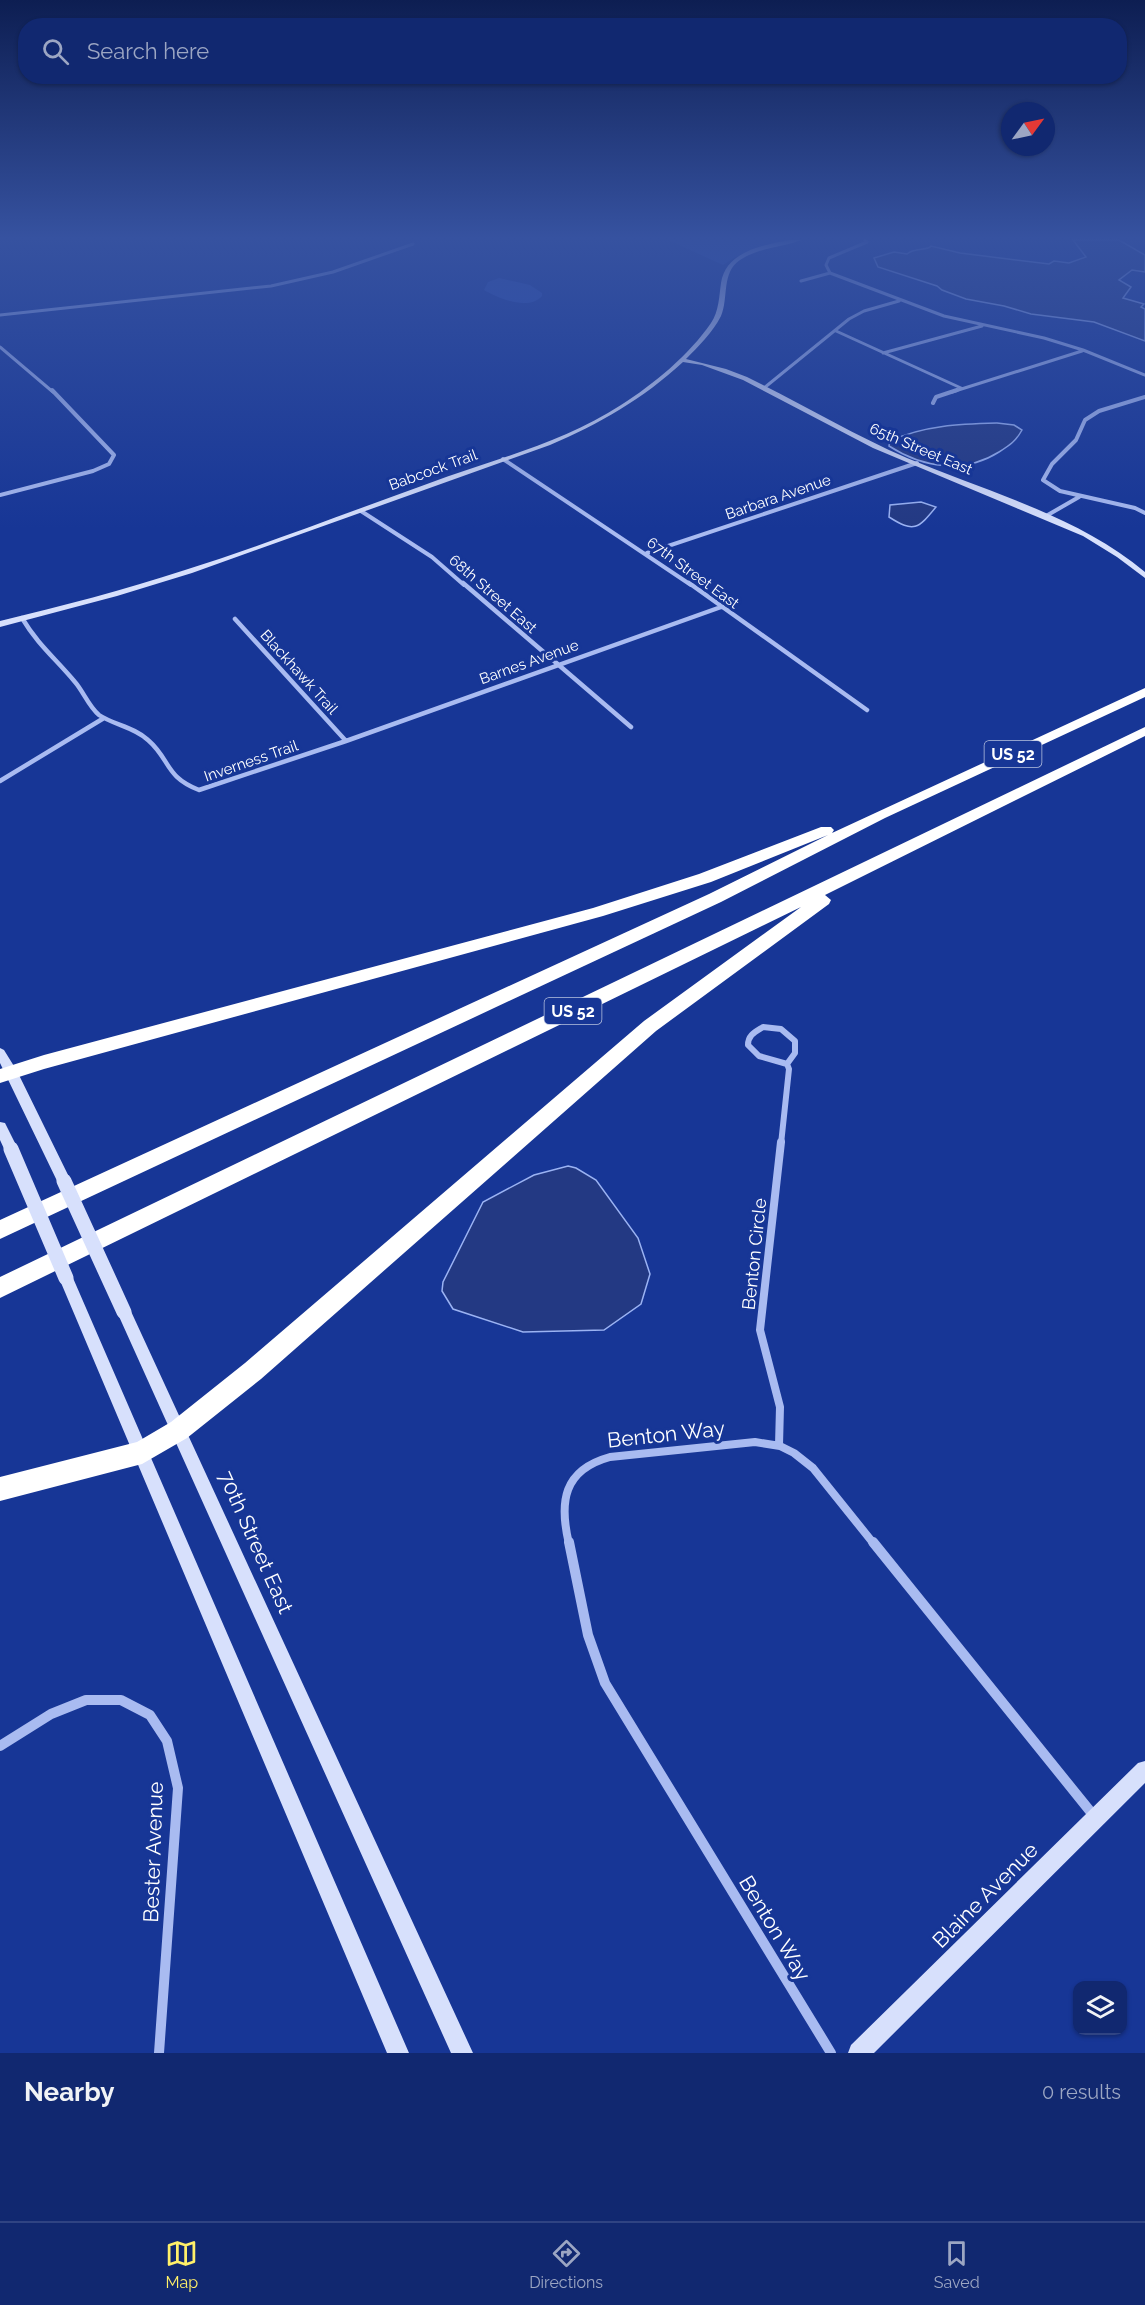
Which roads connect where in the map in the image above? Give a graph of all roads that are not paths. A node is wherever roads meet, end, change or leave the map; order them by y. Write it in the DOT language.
graph roads {
  1 [pos="702,336"];
  2 [pos="832,336"];
  3 [pos="845,336"];
  4 [pos="947,336"];
  5 [pos="1033,336"];
  6 [pos="0,347"];
  7 [pos="1083,350"];
  8 [pos="883,353"];
  9 [pos="680,360"];
  10 [pos="1145,375"];
  11 [pos="764,388"];
  12 [pos="962,388"];
  13 [pos="1145,397"];
  14 [pos="933,403"];
  15 [pos="503,459"];
  16 [pos="917,463"];
  17 [pos="0,495"];
  18 [pos="1079,497"];
  19 [pos="361,510"];
  20 [pos="1145,513"];
  21 [pos="1046,516"];
  22 [pos="647,553"];
  23 [pos="1145,576"];
  24 [pos="721,606"];
  25 [pos="22,618"];
  26 [pos="235,619"];
  27 [pos="0,624"];
  28 [pos="558,664"];
  29 [pos="1145,692"];
  30 [pos="867,710"];
  31 [pos="104,718"];
  32 [pos="631,727"];
  33 [pos="1145,731"];
  34 [pos="346,741"];
  35 [pos="0,781"];
  36 [pos="879,815"];
  37 [pos="882,861"];
  38 [pos="0,1053"];
  39 [pos="787,1064"];
  40 [pos="6,1074"];
  41 [pos="0,1127"];
  42 [pos="0,1230"];
  43 [pos="0,1288"];
  44 [pos="179,1430"];
  45 [pos="779,1445"];
  46 [pos="142,1452"];
  47 [pos="0,1489"];
  48 [pos="0,1746"];
  49 [pos="1145,1770"];
  50 [pos="1096,1819"];
  51 [pos="159,2053"];
  52 [pos="398,2053"];
  53 [pos="462,2053"];
  54 [pos="831,2053"];
  55 [pos="859,2053"];
  1 -- 9 [label="street, Babcock Trail"];
  2 -- 11 [label="street"];
  3 -- 8 [label="street"];
  4 -- 8 [label="street"];
  5 -- 7 [label="street"];
  6 -- 17 [label="street"];
  7 -- 10 [label="street"];
  7 -- 12 [label="street"];
  8 -- 12 [label="street"];
  9 -- 11 [label="street, 65th Street East"];
  9 -- 15 [label="street, Babcock Trail"];
  11 -- 16 [label="street, 65th Street East"];
  12 -- 14 [label="street"];
  13 -- 18 [label="street"];
  15 -- 19 [label="street, Babcock Trail"];
  15 -- 22 [label="street, 67th Street East"];
  16 -- 21 [label="street, 65th Street East"];
  16 -- 22 [label="street, Barbara Avenue"];
  18 -- 20 [label="street"];
  18 -- 21 [label="street"];
  19 -- 25 [label="street, Babcock Trail"];
  19 -- 28 [label="street, 68th Street East"];
  21 -- 23 [label="street, 65th Street East"];
  22 -- 24 [label="street, 67th Street East"];
  24 -- 28 [label="street, Barnes Avenue"];
  24 -- 30 [label="street, 67th Street East"];
  25 -- 27 [label="street, Babcock Trail"];
  25 -- 31 [label="street, Inverness Trail"];
  26 -- 34 [label="street, Blackhawk Trail"];
  28 -- 32 [label="street, 68th Street East"];
  28 -- 34 [label="street, Barnes Avenue"];
  29 -- 36 [label="highway, US 52"];
  31 -- 34 [label="street, Inverness Trail"];
  31 -- 35 [label="street"];
  33 -- 37 [label="highway, US 52"];
  36 -- 40 [label="highway"];
  36 -- 42 [label="highway, US 52"];
  37 -- 43 [label="highway, US 52"];
  37 -- 44 [label="highway"];
  38 -- 40 [label="street, 70th Street East"];
  39 -- 39 [label="street, Benton Circle"];
  39 -- 45 [label="street, Benton Circle"];
  40 -- 44 [label="street, 70th Street East, bridge"];
  41 -- 46 [label="street, bridge"];
  44 -- 46 [label="highway"];
  44 -- 53 [label="street, 70th Street East"];
  45 -- 50 [label="street, Benton Way"];
  45 -- 54 [label="street, Benton Way"];
  46 -- 47 [label="highway"];
  46 -- 52 [label="street"];
  48 -- 51 [label="street, Bester Avenue"];
  49 -- 50 [label="street, Blaine Avenue"];
  50 -- 55 [label="street, Blaine Avenue"];
}
